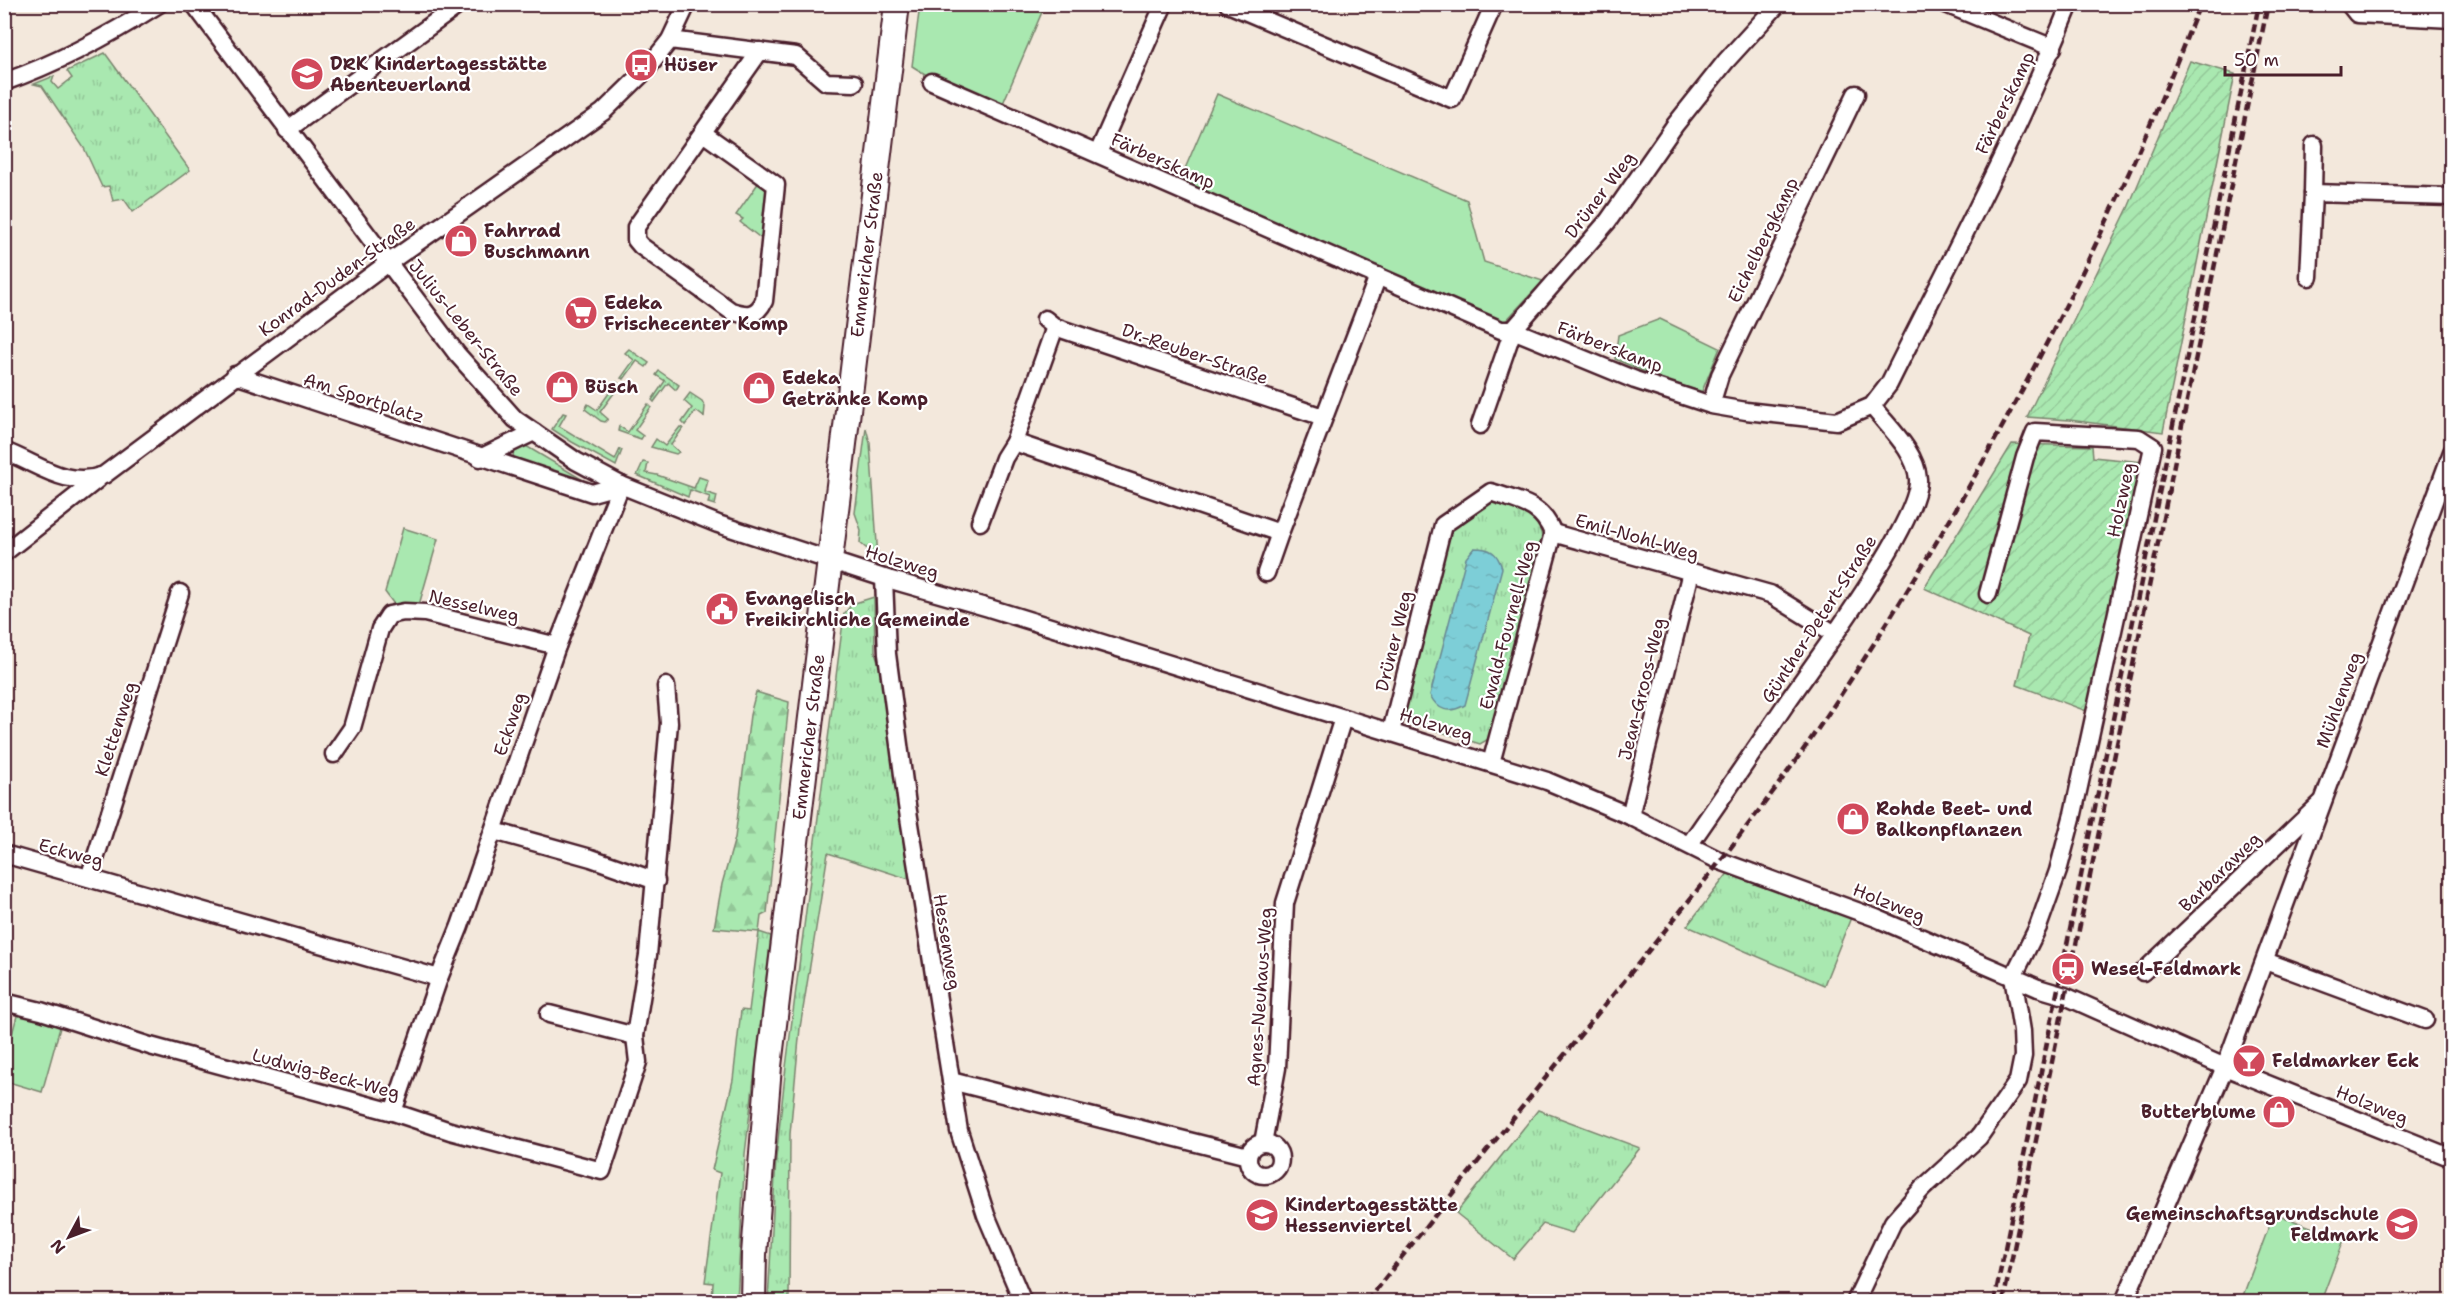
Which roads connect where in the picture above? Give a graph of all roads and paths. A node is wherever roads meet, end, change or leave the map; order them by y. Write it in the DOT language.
graph roads {
  1 [pos="159,4"];
  2 [pos="194,4"];
  3 [pos="460,4"];
  4 [pos="687,4"];
  5 [pos="897,4"];
  6 [pos="1164,4"];
  7 [pos="1228,4"];
  8 [pos="1494,4"];
  9 [pos="1779,4"];
  10 [pos="1946,4"];
  11 [pos="2070,4"];
  12 [pos="2349,4"];
  13 [pos="2451,20"];
  14 [pos="670,40"];
  15 [pos="2052,48"];
  16 [pos="760,51"];
  17 [pos="4,82"];
  18 [pos="932,82"];
  19 [pos="854,83"];
  20 [pos="1856,94"];
  21 [pos="286,130"];
  22 [pos="703,133"];
  23 [pos="2314,145"];
  24 [pos="1098,153"];
  25 [pos="2313,193"];
  26 [pos="2451,197"];
  27 [pos="388,263"];
  28 [pos="1378,276"];
  29 [pos="2309,278"];
  30 [pos="1513,330"];
  31 [pos="235,375"];
  32 [pos="1711,405"];
  33 [pos="1872,406"];
  34 [pos="1323,417"];
  35 [pos="1480,425"];
  36 [pos="534,432"];
  37 [pos="1014,442"];
  38 [pos="4,451"];
  39 [pos="2451,456"];
  40 [pos="480,458"];
  41 [pos="104,475"];
  42 [pos="621,485"];
  43 [pos="980,522"];
  44 [pos="1443,525"];
  45 [pos="1552,533"];
  46 [pos="1280,534"];
  47 [pos="4,553"];
  48 [pos="829,560"];
  49 [pos="1691,572"];
  50 [pos="1266,573"];
  51 [pos="884,578"];
  52 [pos="180,593"];
  53 [pos="1988,594"];
  54 [pos="1835,634"];
  55 [pos="557,646"];
  56 [pos="666,686"];
  57 [pos="1343,718"];
  58 [pos="1391,732"];
  59 [pos="334,754"];
  60 [pos="1491,763"];
  61 [pos="2324,800"];
  62 [pos="1630,816"];
  63 [pos="494,831"];
  64 [pos="1689,845"];
  65 [pos="4,854"];
  66 [pos="89,878"];
  67 [pos="656,881"];
  68 [pos="2265,961"];
  69 [pos="2143,972"];
  70 [pos="2013,976"];
  71 [pos="439,978"];
  72 [pos="4,1002"];
  73 [pos="549,1014"];
  74 [pos="2425,1020"];
  75 [pos="635,1036"];
  76 [pos="2225,1067"];
  77 [pos="951,1082"];
  78 [pos="393,1112"];
  79 [pos="1263,1143"];
  80 [pos="1248,1156"];
  81 [pos="2451,1158"];
  82 [pos="753,1302"];
  83 [pos="1023,1302"];
  84 [pos="1855,1302"];
  85 [pos="2124,1302"];
  1 -- 17 [label="street"];
  2 -- 21 [label="street, Julius-Leber-Straße"];
  3 -- 21 [label="street"];
  4 -- 14 [label="street, Konrad-Duden-Straße"];
  5 -- 48 [label="main road, Emmericher Straße"];
  6 -- 24 [label="street"];
  7 -- 8 [label="street"];
  9 -- 30 [label="street, Drüner Weg"];
  10 -- 15 [label="street"];
  11 -- 15 [label="street, Färberskamp"];
  12 -- 13 [label="street"];
  14 -- 16 [label="street"];
  14 -- 27 [label="street, Konrad-Duden-Straße"];
  15 -- 33 [label="street, Färberskamp"];
  16 -- 19 [label="street"];
  16 -- 22 [label="street"];
  18 -- 24 [label="street, Färberskamp"];
  20 -- 32 [label="street, Eichelbergkamp"];
  21 -- 27 [label="street, Julius-Leber-Straße"];
  22 -- 22 [label="street"];
  23 -- 25 [label="street"];
  24 -- 28 [label="street, Färberskamp"];
  25 -- 26 [label="street"];
  25 -- 29 [label="street"];
  27 -- 31 [label="street, Konrad-Duden-Straße"];
  27 -- 36 [label="street, Julius-Leber-Straße"];
  28 -- 30 [label="street, Färberskamp"];
  28 -- 34 [label="street"];
  30 -- 32 [label="street, Färberskamp"];
  30 -- 35 [label="street, Drüner Weg"];
  31 -- 40 [label="street, Am Sportplatz"];
  31 -- 41 [label="street, Konrad-Duden-Straße"];
  32 -- 33 [label="street, Färberskamp"];
  33 -- 54 [label="street, Günther-Detert-Straße"];
  34 -- 37 [label="street, Dr.-Reuber-Straße"];
  34 -- 46 [label="street"];
  36 -- 40 [label="street"];
  36 -- 42 [label="street, Julius-Leber-Straße"];
  37 -- 43 [label="street, Dr.-Reuber-Straße"];
  37 -- 46 [label="street"];
  38 -- 41 [label="street, Konrad-Duden-Straße"];
  39 -- 61 [label="street, Mühlenweg"];
  40 -- 42 [label="street, Am Sportplatz"];
  41 -- 47 [label="street"];
  42 -- 48 [label="street, Julius-Leber-Straße"];
  42 -- 55 [label="street, Eckweg"];
  44 -- 45 [label="street, Emil-Nohl-Weg"];
  44 -- 58 [label="street, Drüner Weg"];
  45 -- 49 [label="street, Emil-Nohl-Weg"];
  45 -- 60 [label="street, Ewald-Fournell-Weg"];
  46 -- 50 [label="street"];
  48 -- 51 [label="street, Holzweg"];
  48 -- 82 [label="main road, Emmericher Straße"];
  49 -- 54 [label="street, Emil-Nohl-Weg"];
  49 -- 62 [label="street, Jean-Groos-Weg"];
  51 -- 57 [label="street, Holzweg"];
  51 -- 77 [label="street, Hessenweg"];
  52 -- 66 [label="street, Klettenweg"];
  53 -- 70 [label="street, Holzweg"];
  54 -- 64 [label="street, Günther-Detert-Straße"];
  55 -- 59 [label="street, Nesselweg"];
  55 -- 63 [label="street, Eckweg"];
  56 -- 67 [label="street"];
  57 -- 58 [label="street, Holzweg"];
  57 -- 79 [label="street, Agnes-Neuhaus-Weg"];
  58 -- 60 [label="street, Holzweg"];
  60 -- 62 [label="street, Holzweg"];
  61 -- 68 [label="street, Mühlenweg"];
  61 -- 69 [label="street, Barbaraweg"];
  62 -- 64 [label="street, Holzweg"];
  63 -- 67 [label="street"];
  63 -- 71 [label="street, Eckweg"];
  64 -- 70 [label="street, Holzweg"];
  65 -- 66 [label="street, Eckweg"];
  66 -- 71 [label="street, Eckweg"];
  67 -- 75 [label="street"];
  68 -- 74 [label="street"];
  68 -- 76 [label="street, Mühlenweg"];
  70 -- 76 [label="street, Holzweg"];
  70 -- 84 [label="street"];
  71 -- 78 [label="street, Eckweg"];
  72 -- 78 [label="street, Ludwig-Beck-Weg"];
  73 -- 75 [label="street"];
  75 -- 78 [label="street, Ludwig-Beck-Weg"];
  76 -- 81 [label="street, Holzweg"];
  76 -- 85 [label="street, Mühlenweg"];
  77 -- 80 [label="street"];
  77 -- 83 [label="street, Hessenweg"];
  79 -- 80 [label="street"];
  79 -- 80 [label="street"];
}
